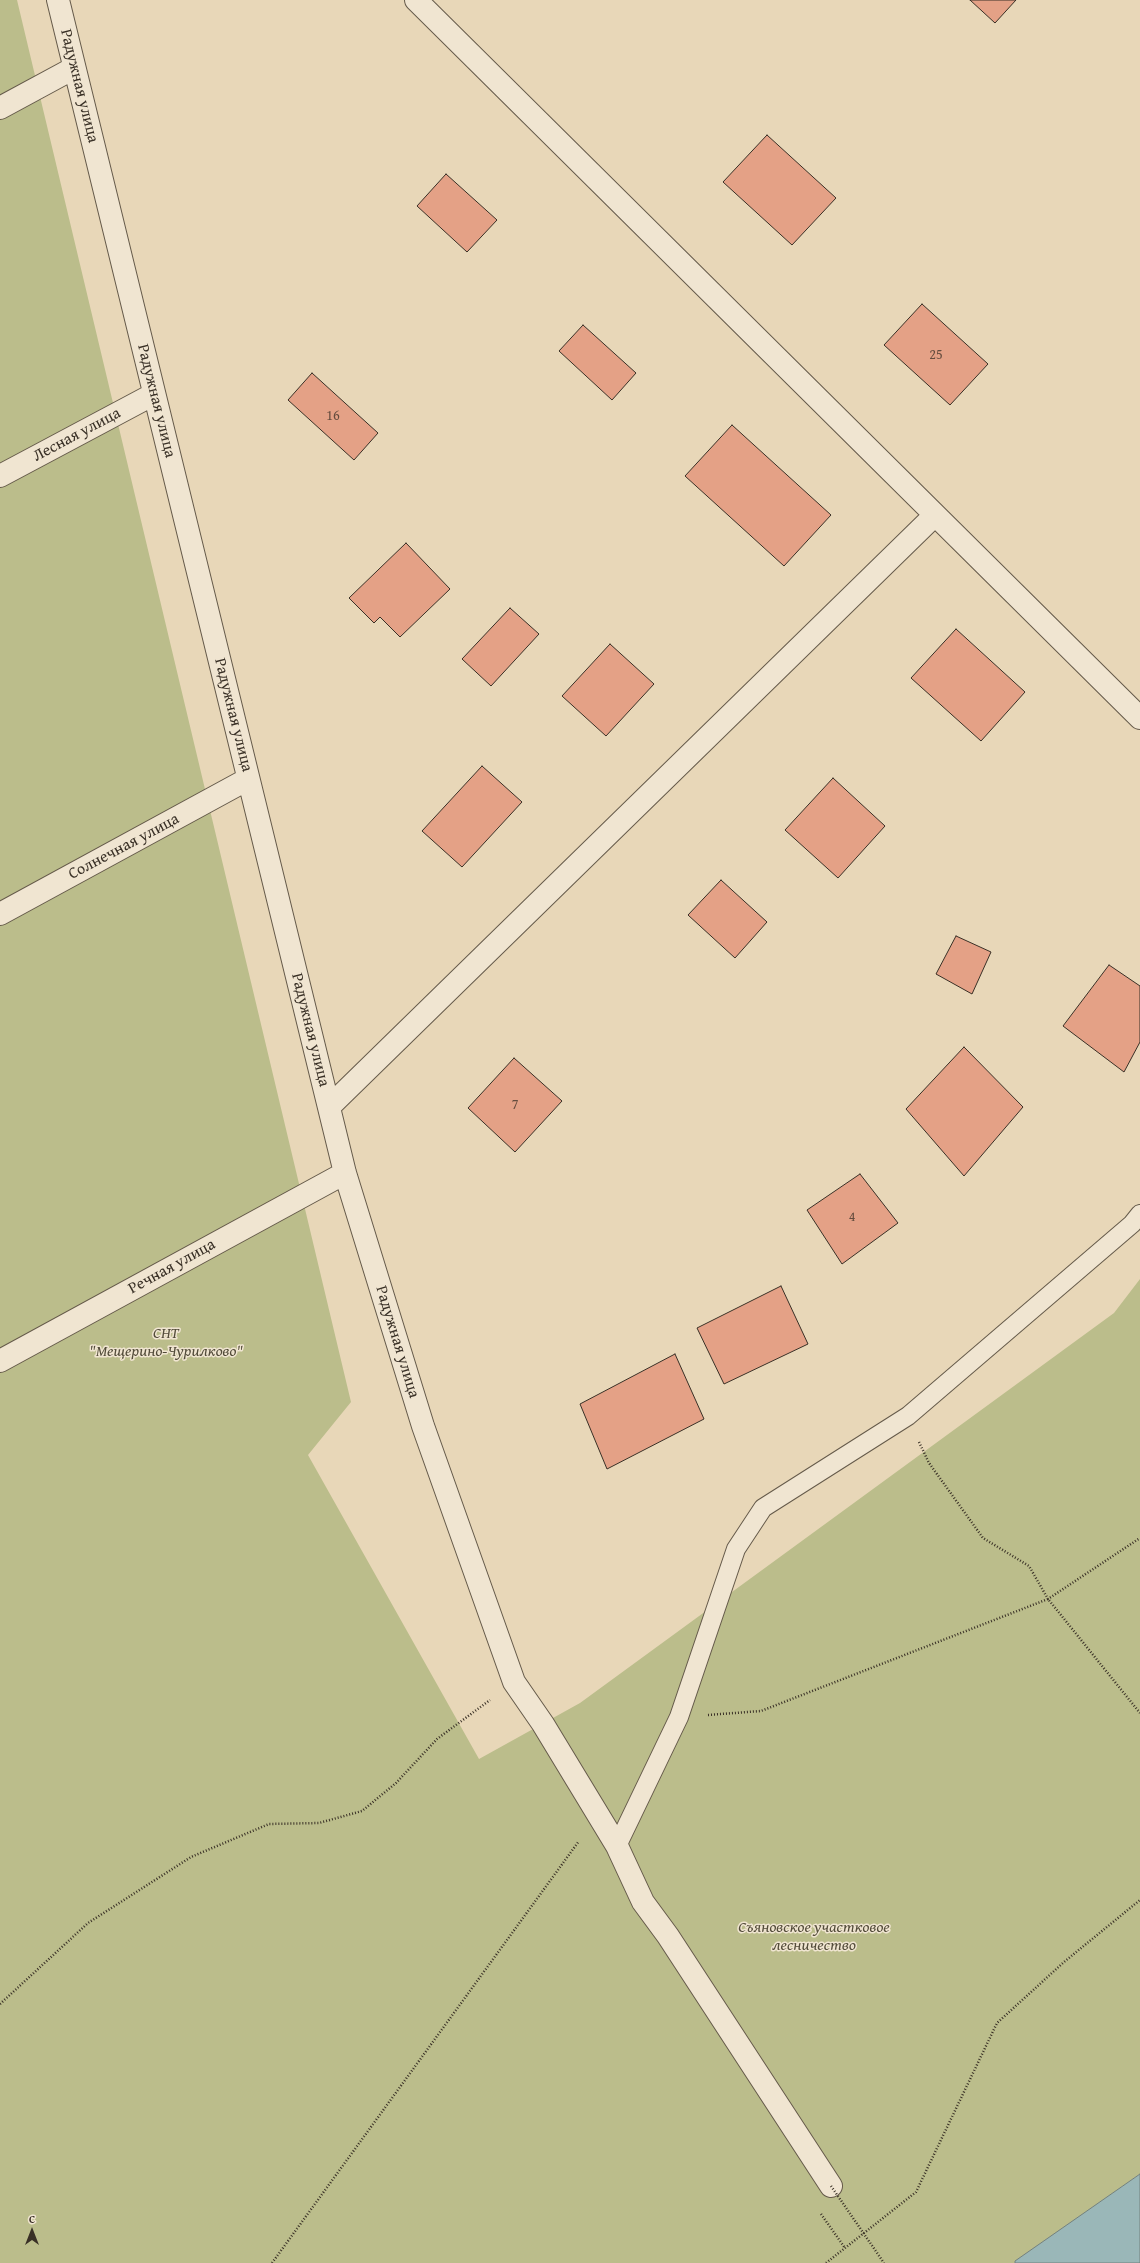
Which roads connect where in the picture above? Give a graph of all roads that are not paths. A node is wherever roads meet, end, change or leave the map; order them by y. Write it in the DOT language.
graph roads {
  1 [pos="58,0"];
  2 [pos="416,0"];
  3 [pos="74,68"];
  4 [pos="0,108"];
  5 [pos="154,394"];
  6 [pos="0,476"];
  7 [pos="936,515"];
  8 [pos="1140,718"];
  9 [pos="248,779"];
  10 [pos="0,914"];
  11 [pos="328,1107"];
  12 [pos="345,1172"];
  13 [pos="1140,1214"];
  14 [pos="0,1361"];
  15 [pos="617,1846"];
  16 [pos="831,2186"];
  1 -- 3 [label="street, Радужная улица"];
  2 -- 7 [label="street"];
  3 -- 4 [label="street"];
  3 -- 5 [label="street, Радужная улица"];
  5 -- 6 [label="street, Лесная улица"];
  5 -- 9 [label="street, Радужная улица"];
  7 -- 8 [label="street"];
  7 -- 11 [label="street"];
  9 -- 10 [label="street, Солнечная улица"];
  9 -- 11 [label="street, Радужная улица"];
  11 -- 12 [label="street, Радужная улица"];
  12 -- 14 [label="street, Речная улица"];
  12 -- 15 [label="street, Радужная улица"];
  13 -- 15 [label="lane"];
  15 -- 16 [label="street, Радужная улица"];
}
